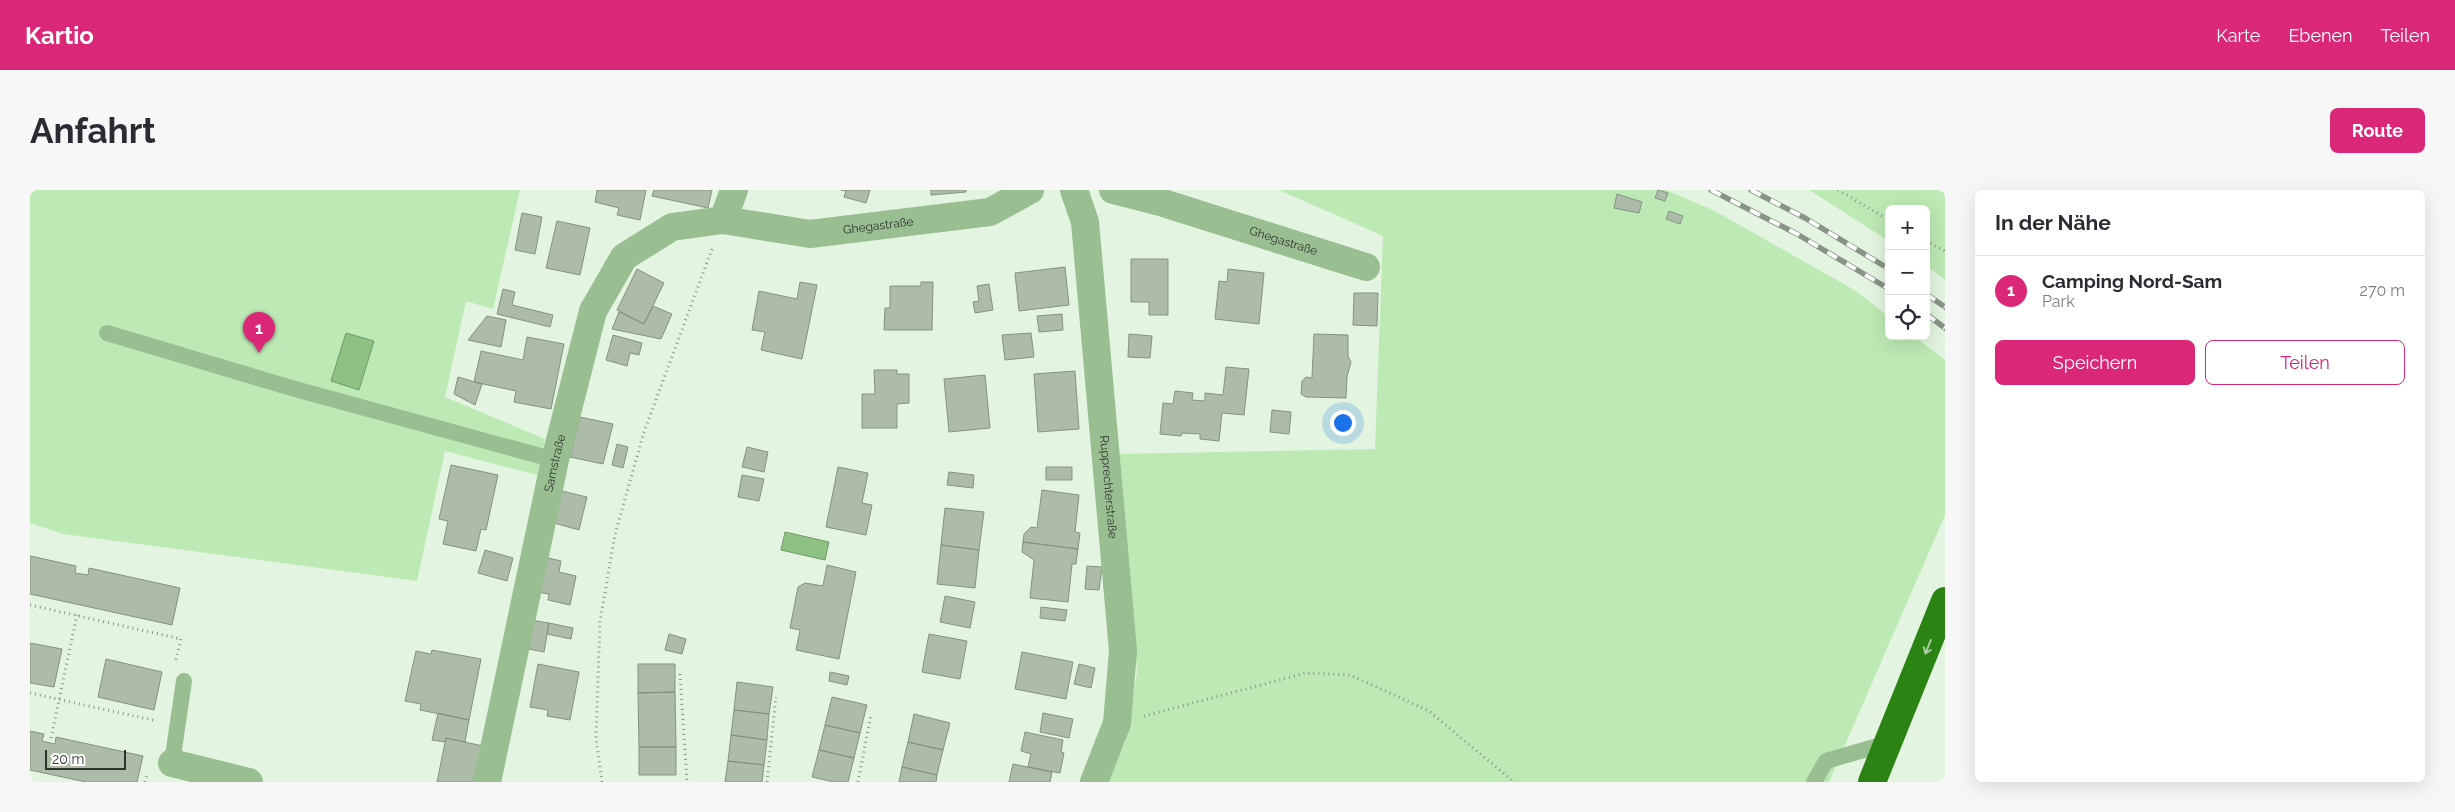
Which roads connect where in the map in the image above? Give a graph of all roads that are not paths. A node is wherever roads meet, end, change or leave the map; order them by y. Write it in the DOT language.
graph roads {
  1 [pos="734,190"];
  2 [pos="1030,190"];
  3 [pos="1074,190"];
  4 [pos="1113,190"];
  5 [pos="723,220"];
  6 [pos="1366,266"];
  7 [pos="107,333"];
  8 [pos="555,460"];
  9 [pos="1945,601"];
  10 [pos="184,681"];
  11 [pos="1888,743"];
  12 [pos="160,764"];
  13 [pos="249,782"];
  14 [pos="487,782"];
  15 [pos="1094,782"];
  16 [pos="1814,782"];
  17 [pos="1872,782"];
  1 -- 5 [label="street"];
  2 -- 5 [label="street, Ghegastraße"];
  3 -- 15 [label="street, Rupprechterstraße"];
  4 -- 6 [label="street, Ghegastraße"];
  5 -- 8 [label="street, Samstraße"];
  7 -- 8 [label="lane"];
  8 -- 14 [label="street, Samstraße"];
  9 -- 11 [label="highway, one-way"];
  10 -- 12 [label="lane"];
  11 -- 16 [label="lane"];
  11 -- 17 [label="highway"];
  12 -- 13 [label="street"];
}
